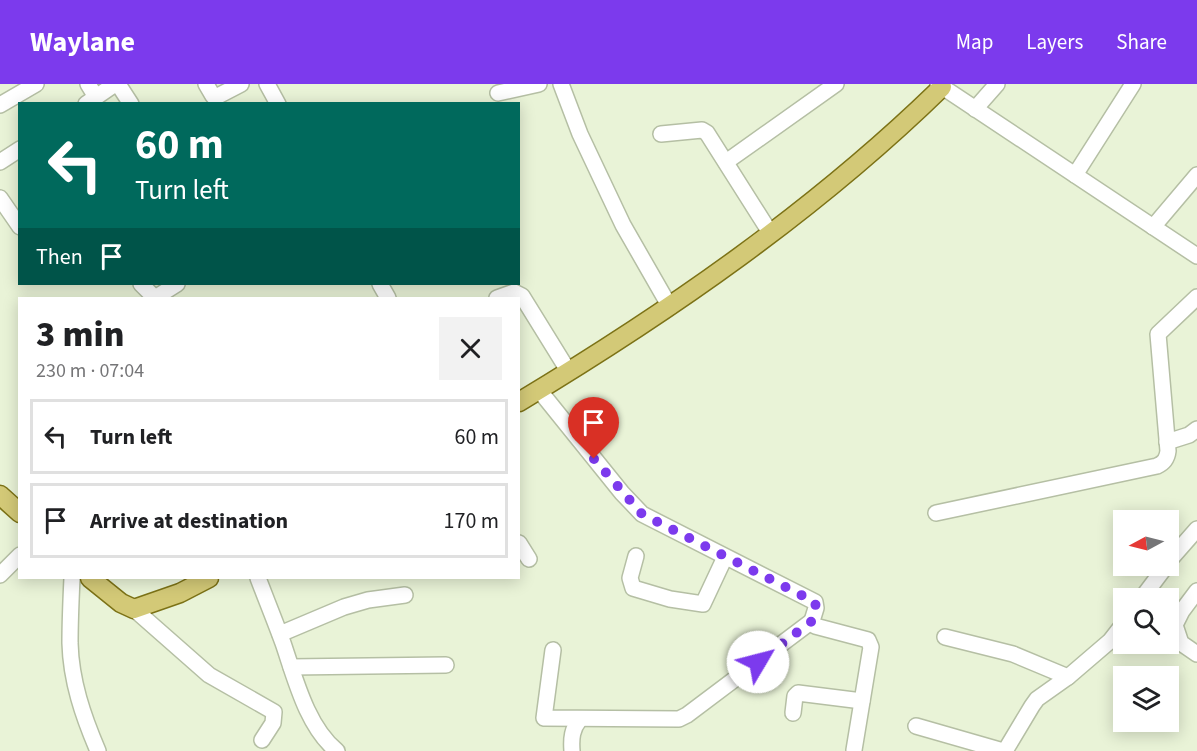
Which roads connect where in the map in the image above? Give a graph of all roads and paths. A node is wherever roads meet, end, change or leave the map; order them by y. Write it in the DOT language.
graph roads {
  1 [pos="36,84"];
  2 [pos="116,84"];
  3 [pos="206,84"];
  4 [pos="241,84"];
  5 [pos="267,84"];
  6 [pos="539,84"];
  7 [pos="561,84"];
  8 [pos="836,84"];
  9 [pos="997,84"];
  10 [pos="1133,84"];
  11 [pos="940,85"];
  12 [pos="498,93"];
  13 [pos="90,95"];
  14 [pos="129,102"];
  15 [pos="277,102"];
  16 [pos="0,105"];
  17 [pos="975,108"];
  18 [pos="661,134"];
  19 [pos="18,150"];
  20 [pos="0,162"];
  21 [pos="726,162"];
  22 [pos="1075,175"];
  23 [pos="1197,175"];
  24 [pos="0,198"];
  25 [pos="18,224"];
  26 [pos="1153,227"];
  27 [pos="771,234"];
  28 [pos="1197,256"];
  29 [pos="142,285"];
  30 [pos="175,285"];
  31 [pos="500,297"];
  32 [pos="1197,297"];
  33 [pos="670,307"];
  34 [pos="569,372"];
  35 [pos="539,390"];
  36 [pos="520,401"];
  37 [pos="1197,429"];
  38 [pos="1167,442"];
  39 [pos="0,495"];
  40 [pos="18,511"];
  41 [pos="936,513"];
  42 [pos="1197,529"];
  43 [pos="520,545"];
  44 [pos="1179,549"];
  45 [pos="636,556"];
  46 [pos="18,557"];
  47 [pos="725,557"];
  48 [pos="529,559"];
  49 [pos="0,575"];
  50 [pos="72,579"];
  51 [pos="91,579"];
  52 [pos="206,579"];
  53 [pos="258,579"];
  54 [pos="1197,591"];
  55 [pos="405,594"];
  56 [pos="134,609"];
  57 [pos="812,621"];
  58 [pos="280,634"];
  59 [pos="945,637"];
  60 [pos="1113,637"];
  61 [pos="553,650"];
  62 [pos="1197,654"];
  63 [pos="446,665"];
  64 [pos="291,667"];
  65 [pos="1068,677"];
  66 [pos="862,701"];
  67 [pos="793,713"];
  68 [pos="580,719"];
  69 [pos="916,726"];
  70 [pos="262,740"];
  71 [pos="854,750"];
  72 [pos="98,751"];
  73 [pos="337,751"];
  74 [pos="572,751"];
  75 [pos="1004,751"];
  1 -- 16 [label="street"];
  2 -- 13 [label="street"];
  2 -- 14 [label="street"];
  3 -- 4 [label="street"];
  5 -- 15 [label="street"];
  6 -- 12 [label="street"];
  7 -- 33 [label="street"];
  8 -- 21 [label="street"];
  9 -- 17 [label="street"];
  10 -- 22 [label="street"];
  11 -- 17 [label="street"];
  11 -- 27 [label="main road"];
  17 -- 22 [label="street"];
  18 -- 21 [label="street"];
  19 -- 20 [label="street"];
  21 -- 27 [label="street"];
  22 -- 26 [label="street"];
  23 -- 26 [label="street"];
  24 -- 25 [label="street"];
  26 -- 28 [label="street"];
  27 -- 33 [label="main road"];
  29 -- 30 [label="street"];
  31 -- 34 [label="street"];
  32 -- 38 [label="street"];
  33 -- 34 [label="main road"];
  34 -- 35 [label="main road"];
  35 -- 36 [label="main road"];
  35 -- 47 [label="street"];
  37 -- 38 [label="street"];
  38 -- 41 [label="street"];
  39 -- 40 [label="main road"];
  42 -- 44 [label="street"];
  43 -- 48 [label="street"];
  45 -- 47 [label="street"];
  46 -- 49 [label="street"];
  47 -- 57 [label="street"];
  50 -- 72 [label="street"];
  51 -- 56 [label="main road"];
  52 -- 56 [label="main road"];
  53 -- 58 [label="street"];
  54 -- 62 [label="street"];
  55 -- 58 [label="street"];
  56 -- 70 [label="street"];
  57 -- 66 [label="street"];
  57 -- 68 [label="street"];
  58 -- 64 [label="street"];
  59 -- 65 [label="street"];
  60 -- 65 [label="street"];
  61 -- 68 [label="street"];
  63 -- 64 [label="street"];
  64 -- 73 [label="street"];
  65 -- 75 [label="street"];
  66 -- 67 [label="street"];
  66 -- 71 [label="street"];
  68 -- 74 [label="street"];
  69 -- 75 [label="street"];
}
